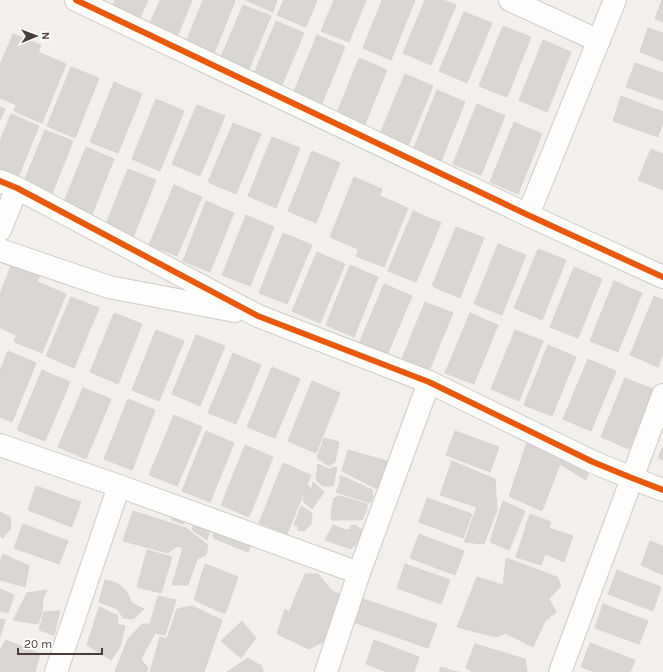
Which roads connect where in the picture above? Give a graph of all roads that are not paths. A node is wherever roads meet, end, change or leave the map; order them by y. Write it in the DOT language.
graph roads {
  1 [pos="76,0"];
  2 [pos="510,0"];
  3 [pos="615,0"];
  4 [pos="599,41"];
  5 [pos="8,185"];
  6 [pos="528,215"];
  7 [pos="0,230"];
  8 [pos="0,250"];
  9 [pos="663,277"];
  10 [pos="258,316"];
  11 [pos="429,382"];
  12 [pos="663,395"];
  13 [pos="0,445"];
  14 [pos="632,478"];
  15 [pos="119,486"];
  16 [pos="663,490"];
  17 [pos="359,573"];
  18 [pos="56,672"];
  19 [pos="326,672"];
  20 [pos="560,672"];
  1 -- 6 [label="street"];
  2 -- 4 [label="street"];
  3 -- 4 [label="street"];
  4 -- 6 [label="street"];
  5 -- 7 [label="street"];
  5 -- 10 [label="street"];
  6 -- 9 [label="street"];
  8 -- 10 [label="street"];
  10 -- 11 [label="street"];
  11 -- 14 [label="street"];
  11 -- 17 [label="street"];
  12 -- 14 [label="street"];
  13 -- 15 [label="street"];
  14 -- 16 [label="street"];
  14 -- 20 [label="street"];
  15 -- 17 [label="street"];
  15 -- 18 [label="street"];
  17 -- 19 [label="street"];
}
